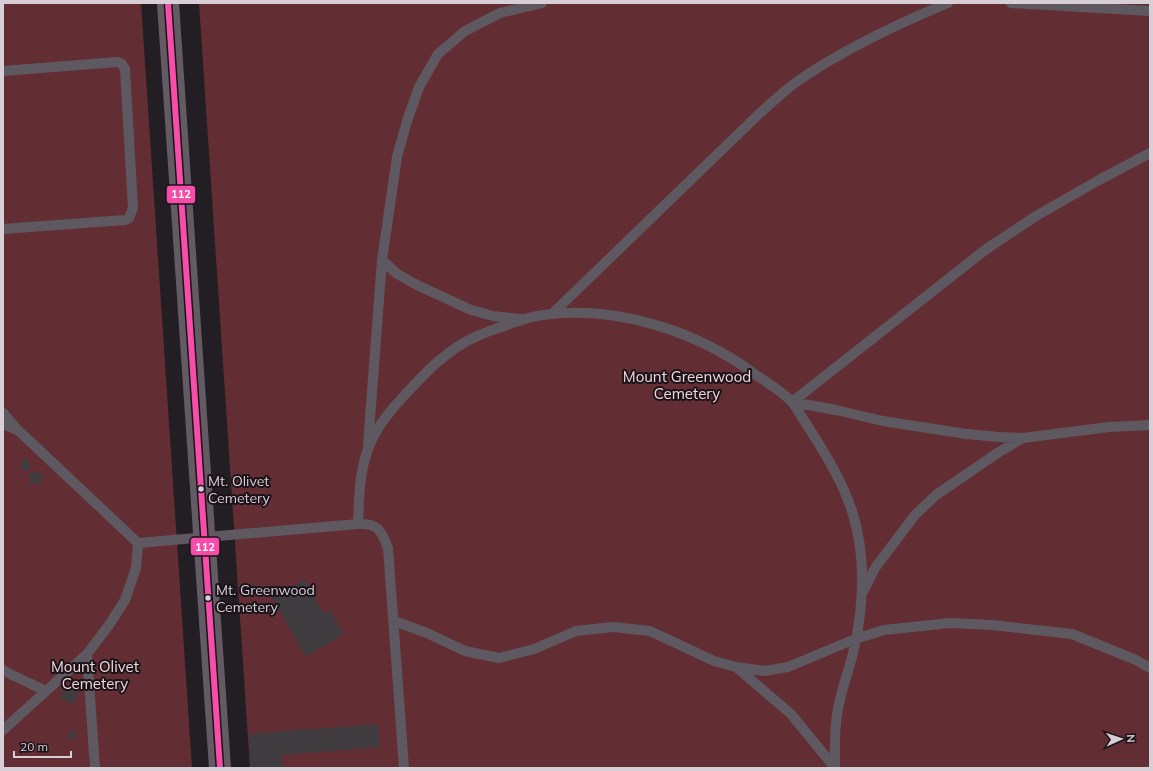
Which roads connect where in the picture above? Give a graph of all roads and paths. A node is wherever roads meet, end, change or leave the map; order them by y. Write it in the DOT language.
graph roads {
  1 [pos="168,3"];
  2 [pos="542,3"];
  3 [pos="948,3"];
  4 [pos="1011,3"];
  5 [pos="1150,11"];
  6 [pos="3,71"];
  7 [pos="1150,153"];
  8 [pos="3,229"];
  9 [pos="382,260"];
  10 [pos="552,314"];
  11 [pos="522,319"];
  12 [pos="792,402"];
  13 [pos="3,413"];
  14 [pos="3,424"];
  15 [pos="1150,425"];
  16 [pos="19,431"];
  17 [pos="1023,438"];
  18 [pos="367,451"];
  19 [pos="358,524"];
  20 [pos="204,538"];
  21 [pos="138,544"];
  22 [pos="861,596"];
  23 [pos="394,621"];
  24 [pos="855,639"];
  25 [pos="87,654"];
  26 [pos="736,667"];
  27 [pos="1150,668"];
  28 [pos="3,670"];
  29 [pos="46,691"];
  30 [pos="3,730"];
  31 [pos="95,768"];
  32 [pos="220,768"];
  33 [pos="404,768"];
  34 [pos="835,768"];
  1 -- 20 [label="main road"];
  2 -- 9 [label="lane"];
  3 -- 10 [label="lane"];
  4 -- 5 [label="lane"];
  6 -- 8 [label="lane"];
  7 -- 12 [label="lane"];
  9 -- 11 [label="lane"];
  9 -- 18 [label="lane"];
  10 -- 11 [label="lane"];
  10 -- 12 [label="lane"];
  11 -- 18 [label="lane"];
  12 -- 17 [label="lane"];
  12 -- 22 [label="lane"];
  13 -- 16 [label="lane"];
  14 -- 16 [label="lane"];
  15 -- 17 [label="lane"];
  16 -- 21 [label="lane"];
  17 -- 22 [label="lane"];
  18 -- 19 [label="lane"];
  19 -- 20 [label="lane"];
  19 -- 23 [label="lane"];
  20 -- 21 [label="lane"];
  20 -- 32 [label="main road"];
  21 -- 25 [label="lane"];
  22 -- 24 [label="lane"];
  23 -- 26 [label="lane"];
  23 -- 33 [label="lane"];
  24 -- 26 [label="lane"];
  24 -- 27 [label="lane"];
  24 -- 34 [label="lane"];
  25 -- 29 [label="lane"];
  25 -- 31 [label="lane"];
  26 -- 34 [label="lane"];
  28 -- 29 [label="lane"];
  29 -- 30 [label="lane"];
}
